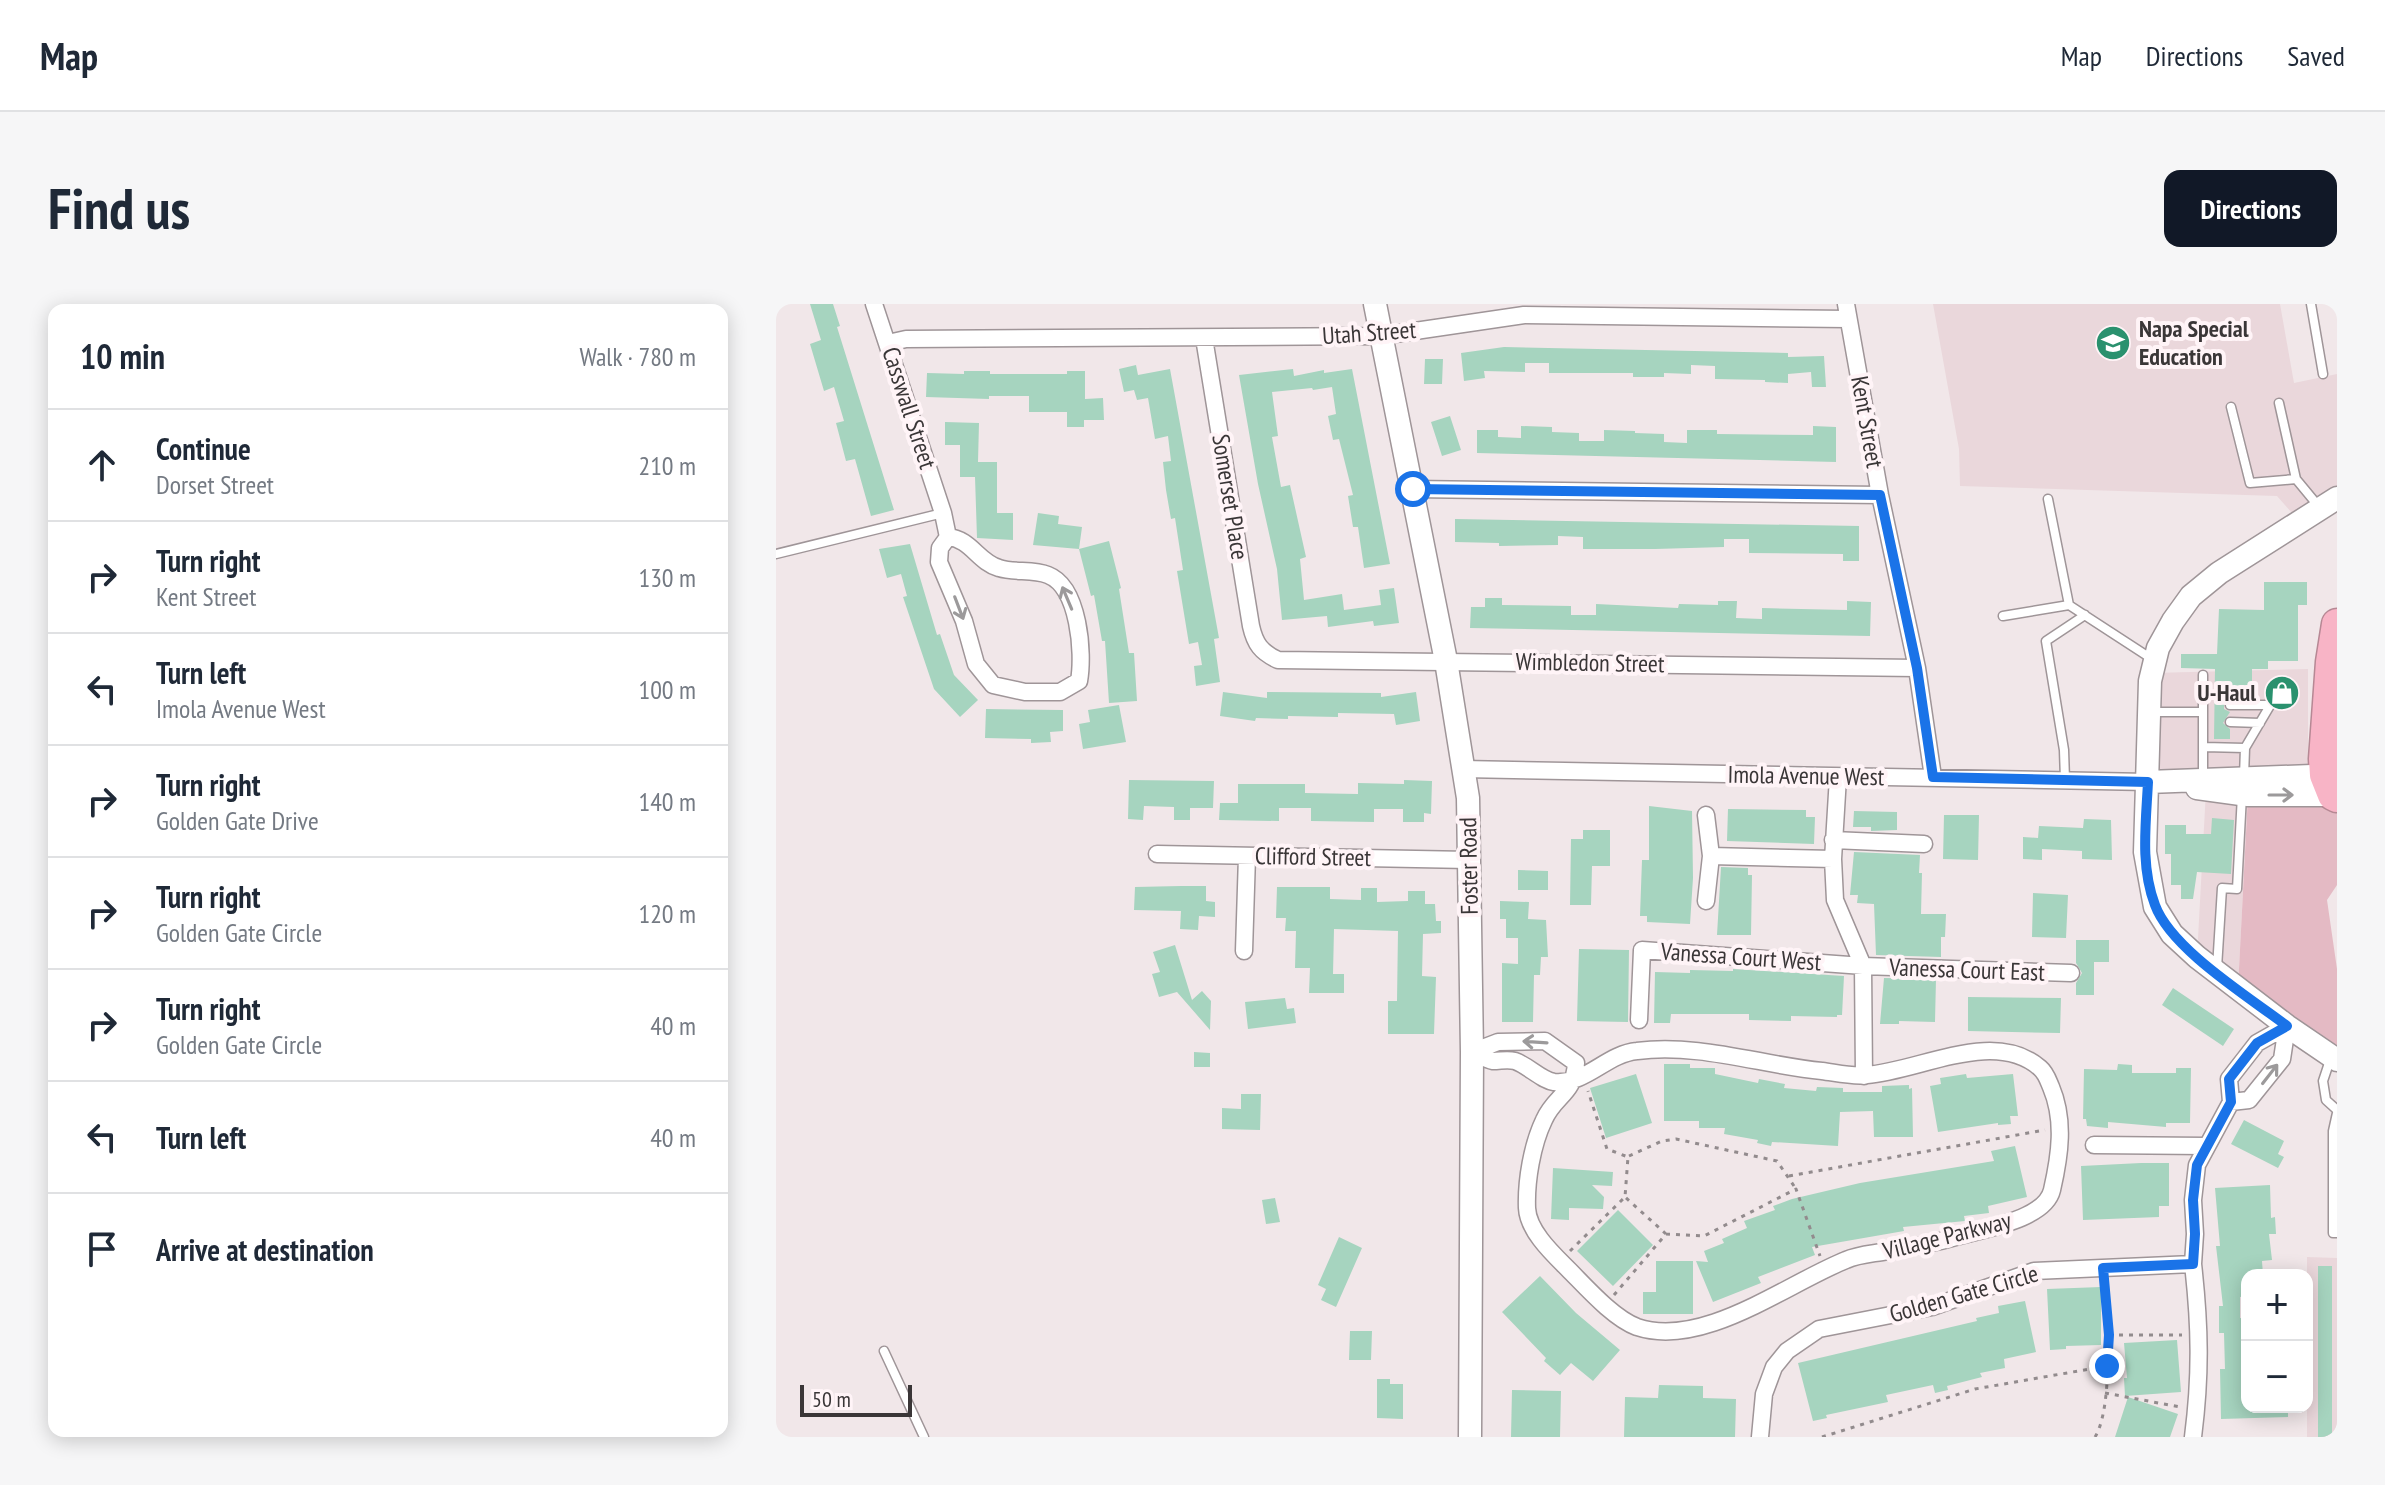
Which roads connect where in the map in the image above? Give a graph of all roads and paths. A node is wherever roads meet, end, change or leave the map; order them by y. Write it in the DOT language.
graph roads {
  1 [pos="874,304"];
  2 [pos="1375,304"];
  3 [pos="2311,304"];
  4 [pos="1847,311"];
  5 [pos="1381,336"];
  6 [pos="1204,338"];
  7 [pos="888,343"];
  8 [pos="2323,374"];
  9 [pos="2279,403"];
  10 [pos="2231,407"];
  11 [pos="2296,479"];
  12 [pos="1413,489"];
  13 [pos="1880,495"];
  14 [pos="2048,499"];
  15 [pos="2329,503"];
  16 [pos="943,513"];
  17 [pos="948,537"];
  18 [pos="776,554"];
  19 [pos="2069,605"];
  20 [pos="2085,615"];
  21 [pos="2003,616"];
  22 [pos="2337,624"];
  23 [pos="1264,653"];
  24 [pos="1446,661"];
  25 [pos="2155,661"];
  26 [pos="1917,668"];
  27 [pos="2203,675"];
  28 [pos="2278,692"];
  29 [pos="2214,705"];
  30 [pos="2230,705"];
  31 [pos="2270,705"];
  32 [pos="2203,708"];
  33 [pos="2149,712"];
  34 [pos="2204,722"];
  35 [pos="2214,722"];
  36 [pos="2230,722"];
  37 [pos="2260,723"];
  38 [pos="2204,747"];
  39 [pos="2245,748"];
  40 [pos="1463,769"];
  41 [pos="1838,777"];
  42 [pos="1933,777"];
  43 [pos="2065,780"];
  44 [pos="2148,782"];
  45 [pos="2202,783"];
  46 [pos="2243,785"];
  47 [pos="2333,785"];
  48 [pos="1706,815"];
  49 [pos="1833,840"];
  50 [pos="1924,844"];
  51 [pos="1157,854"];
  52 [pos="1247,856"];
  53 [pos="1711,856"];
  54 [pos="1833,859"];
  55 [pos="1469,860"];
  56 [pos="1706,901"];
  57 [pos="1244,951"];
  58 [pos="1863,966"];
  59 [pos="2217,972"];
  60 [pos="2071,973"];
  61 [pos="1639,1020"];
  62 [pos="2287,1026"];
  63 [pos="1472,1052"];
  64 [pos="2334,1058"];
  65 [pos="1864,1076"];
  66 [pos="1579,1079"];
  67 [pos="2231,1102"];
  68 [pos="2337,1111"];
  69 [pos="2061,1128"];
  70 [pos="2094,1145"];
  71 [pos="2206,1146"];
  72 [pos="1628,1157"];
  73 [pos="2335,1171"];
  74 [pos="1789,1176"];
  75 [pos="1796,1189"];
  76 [pos="1625,1197"];
  77 [pos="2335,1233"];
  78 [pos="1666,1234"];
  79 [pos="1560,1261"];
  80 [pos="2193,1264"];
  81 [pos="2103,1268"];
  82 [pos="1825,1270"];
  83 [pos="1606,1305"];
  84 [pos="2109,1335"];
  85 [pos="2200,1335"];
  86 [pos="884,1351"];
  87 [pos="2107,1366"];
  88 [pos="2105,1393"];
  89 [pos="2197,1411"];
  90 [pos="924,1437"];
  91 [pos="1470,1437"];
  92 [pos="1760,1437"];
  93 [pos="1822,1437"];
  94 [pos="2095,1437"];
  95 [pos="2193,1437"];
  1 -- 7 [label="street, Casswall Street"];
  2 -- 5 [label="street, Foster Road"];
  3 -- 8 [label="lane"];
  4 -- 5 [label="street, Utah Street"];
  4 -- 13 [label="street, Kent Street"];
  5 -- 6 [label="street, Utah Street"];
  5 -- 12 [label="street, Foster Road"];
  6 -- 7 [label="street, Utah Street"];
  6 -- 23 [label="street, Somerset Place"];
  7 -- 16 [label="street, Casswall Street"];
  9 -- 11 [label="lane"];
  10 -- 11 [label="lane"];
  11 -- 15 [label="lane"];
  12 -- 13 [label="street"];
  12 -- 24 [label="street, Foster Road"];
  13 -- 26 [label="street, Kent Street"];
  14 -- 19 [label="lane"];
  15 -- 25 [label="street"];
  16 -- 17 [label="street, Casswall Street"];
  16 -- 18 [label="lane"];
  17 -- 17 [label="street, Casswall Street, one-way"];
  19 -- 20 [label="lane"];
  19 -- 21 [label="lane"];
  20 -- 25 [label="lane"];
  20 -- 43 [label="lane"];
  22 -- 47 [label="highway"];
  23 -- 24 [label="street, Wimbledon Street"];
  24 -- 26 [label="street, Wimbledon Street"];
  24 -- 40 [label="street, Foster Road"];
  25 -- 33 [label="street"];
  26 -- 42 [label="street, Kent Street"];
  27 -- 32 [label="lane"];
  28 -- 31 [label="lane"];
  29 -- 32 [label="lane"];
  30 -- 31 [label="lane"];
  31 -- 37 [label="lane"];
  32 -- 33 [label="lane"];
  32 -- 34 [label="lane"];
  33 -- 44 [label="street"];
  34 -- 35 [label="lane"];
  34 -- 38 [label="lane"];
  36 -- 37 [label="lane"];
  37 -- 39 [label="lane"];
  38 -- 39 [label="lane"];
  38 -- 45 [label="lane"];
  39 -- 46 [label="lane"];
  40 -- 41 [label="street, Imola Avenue West"];
  40 -- 55 [label="street, Foster Road"];
  41 -- 42 [label="street, Imola Avenue West"];
  41 -- 49 [label="street"];
  42 -- 43 [label="street, Imola Avenue West"];
  43 -- 44 [label="street, Imola Avenue West"];
  44 -- 45 [label="street"];
  44 -- 59 [label="street"];
  45 -- 46 [label="street"];
  46 -- 47 [label="street"];
  46 -- 59 [label="lane"];
  48 -- 53 [label="street"];
  49 -- 50 [label="street"];
  49 -- 54 [label="street"];
  51 -- 52 [label="street, Clifford Street"];
  52 -- 55 [label="street, Clifford Street"];
  52 -- 57 [label="street"];
  53 -- 54 [label="street"];
  53 -- 56 [label="street"];
  54 -- 58 [label="street"];
  55 -- 63 [label="street, Foster Road"];
  58 -- 60 [label="street, Vanessa Court East"];
  58 -- 61 [label="street, Vanessa Court West"];
  58 -- 65 [label="street"];
  59 -- 62 [label="street"];
  62 -- 64 [label="street"];
  62 -- 67 [label="street"];
  67 -- 62 [label="street, one-way"];
  63 -- 66 [label="street"];
  66 -- 63 [label="street, one-way"];
  63 -- 91 [label="street, Foster Road"];
  64 -- 68 [label="lane"];
  65 -- 66 [label="street, Village Parkway"];
  65 -- 69 [label="street, Village Parkway"];
  66 -- 72 [label="path"];
  66 -- 79 [label="street, Village Parkway"];
  67 -- 71 [label="street"];
  68 -- 73 [label="lane"];
  69 -- 74 [label="path"];
  69 -- 82 [label="street, Village Parkway"];
  70 -- 71 [label="street"];
  71 -- 80 [label="street"];
  72 -- 74 [label="path"];
  72 -- 76 [label="path"];
  73 -- 77 [label="lane"];
  74 -- 75 [label="path"];
  75 -- 78 [label="path"];
  75 -- 82 [label="path"];
  76 -- 78 [label="path"];
  76 -- 79 [label="path"];
  78 -- 83 [label="path"];
  79 -- 83 [label="street, Village Parkway"];
  80 -- 81 [label="street, Golden Gate Circle"];
  80 -- 85 [label="street"];
  81 -- 84 [label="path"];
  81 -- 92 [label="street, Golden Gate Circle"];
  82 -- 83 [label="street, Village Parkway"];
  84 -- 85 [label="path"];
  84 -- 87 [label="path"];
  85 -- 89 [label="street"];
  86 -- 90 [label="lane"];
  87 -- 88 [label="path"];
  87 -- 93 [label="path"];
  88 -- 89 [label="path"];
  88 -- 94 [label="path"];
  89 -- 95 [label="street"];
}
